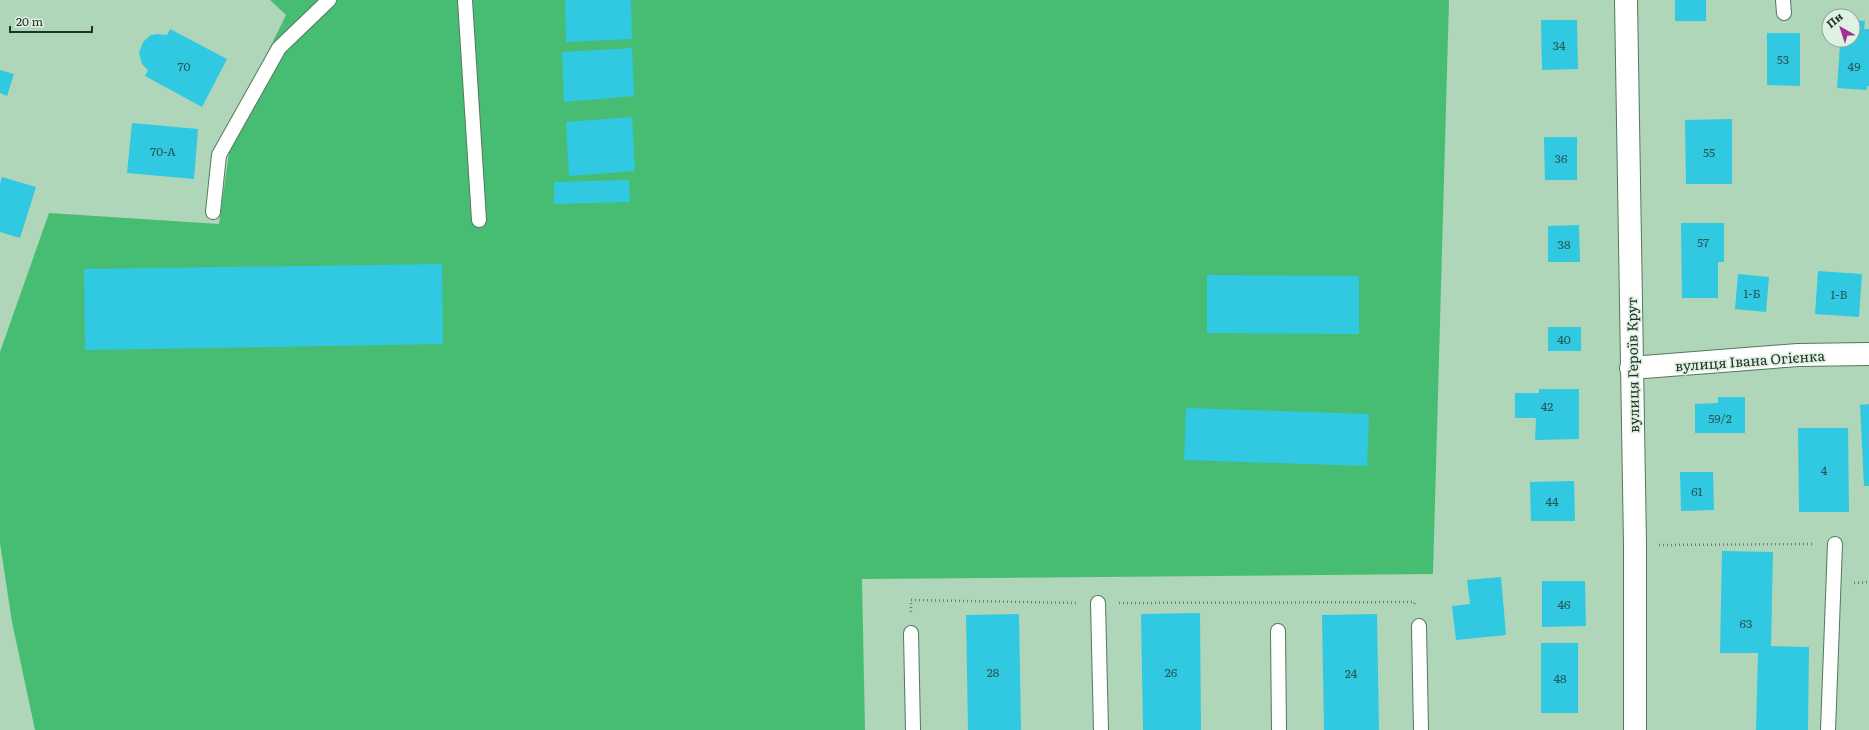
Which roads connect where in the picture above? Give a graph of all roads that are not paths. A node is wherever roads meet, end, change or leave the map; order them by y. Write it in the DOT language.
graph roads {
  1 [pos="329,0"];
  2 [pos="466,0"];
  3 [pos="1626,0"];
  4 [pos="213,212"];
  5 [pos="479,220"];
  6 [pos="1869,354"];
  7 [pos="1631,368"];
  8 [pos="1835,544"];
  9 [pos="1098,603"];
  10 [pos="1419,626"];
  11 [pos="1278,631"];
  12 [pos="911,633"];
  13 [pos="913,730"];
  14 [pos="1101,730"];
  15 [pos="1279,730"];
  16 [pos="1421,730"];
  17 [pos="1635,730"];
  18 [pos="1828,730"];
  1 -- 4 [label="lane"];
  2 -- 5 [label="lane"];
  3 -- 7 [label="street, вулиця Героїв Крут"];
  6 -- 7 [label="street, вулиця Івана Огієнка"];
  7 -- 17 [label="street, вулиця Героїв Крут"];
  8 -- 18 [label="lane"];
  9 -- 14 [label="lane"];
  10 -- 16 [label="lane"];
  11 -- 15 [label="lane"];
  12 -- 13 [label="lane"];
}
